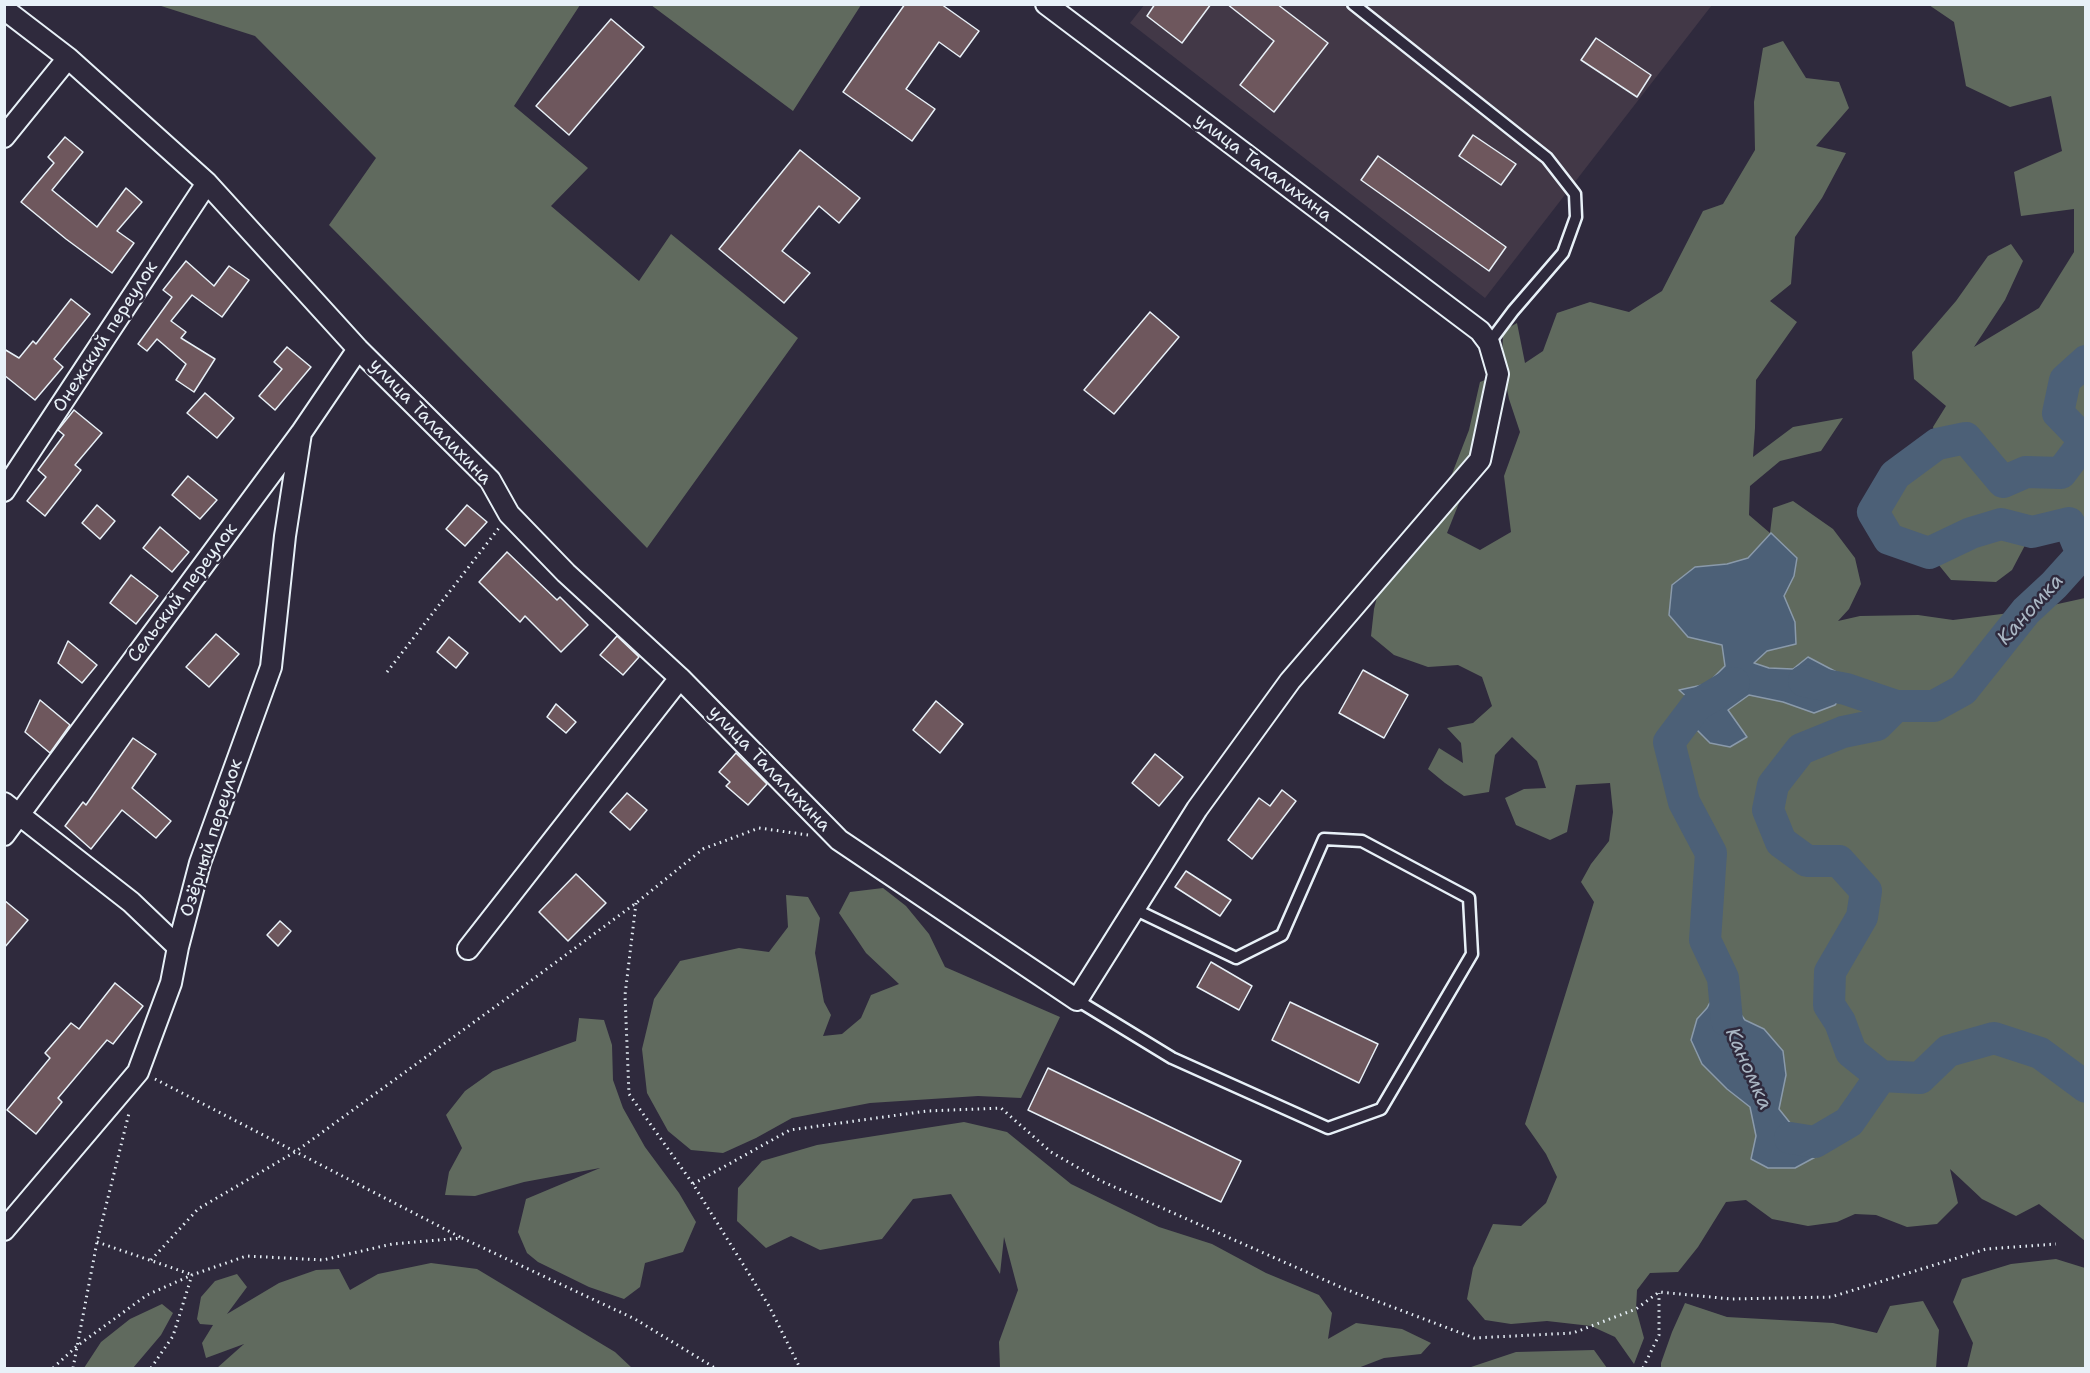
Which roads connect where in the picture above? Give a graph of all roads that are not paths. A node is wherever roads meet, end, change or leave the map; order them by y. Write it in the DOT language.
graph roads {
  1 [pos="1046,4"];
  2 [pos="1353,4"];
  3 [pos="4,9"];
  4 [pos="68,58"];
  5 [pos="4,137"];
  6 [pos="207,183"];
  7 [pos="1484,337"];
  8 [pos="358,349"];
  9 [pos="301,433"];
  10 [pos="4,491"];
  11 [pos="680,678"];
  12 [pos="12,808"];
  13 [pos="4,835"];
  14 [pos="1134,909"];
  15 [pos="178,947"];
  16 [pos="468,949"];
  17 [pos="1077,1000"];
  18 [pos="4,1230"];
  1 -- 7 [label="street, улица Талалихина"];
  2 -- 7 [label="lane"];
  3 -- 4 [label="street, улица Талалихина"];
  4 -- 5 [label="street"];
  4 -- 6 [label="street, улица Талалихина"];
  6 -- 8 [label="street, улица Талалихина"];
  6 -- 10 [label="street, Онежский переулок"];
  7 -- 14 [label="street"];
  8 -- 9 [label="street, Сельский переулок"];
  8 -- 11 [label="street, улица Талалихина"];
  9 -- 12 [label="street, Сельский переулок"];
  9 -- 15 [label="street, Озёрный переулок"];
  11 -- 16 [label="street"];
  11 -- 17 [label="street, улица Талалихина"];
  12 -- 13 [label="street, Сельский переулок"];
  12 -- 15 [label="street"];
  14 -- 17 [label="street"];
  14 -- 17 [label="lane"];
  15 -- 18 [label="street, Озёрный переулок"];
}
